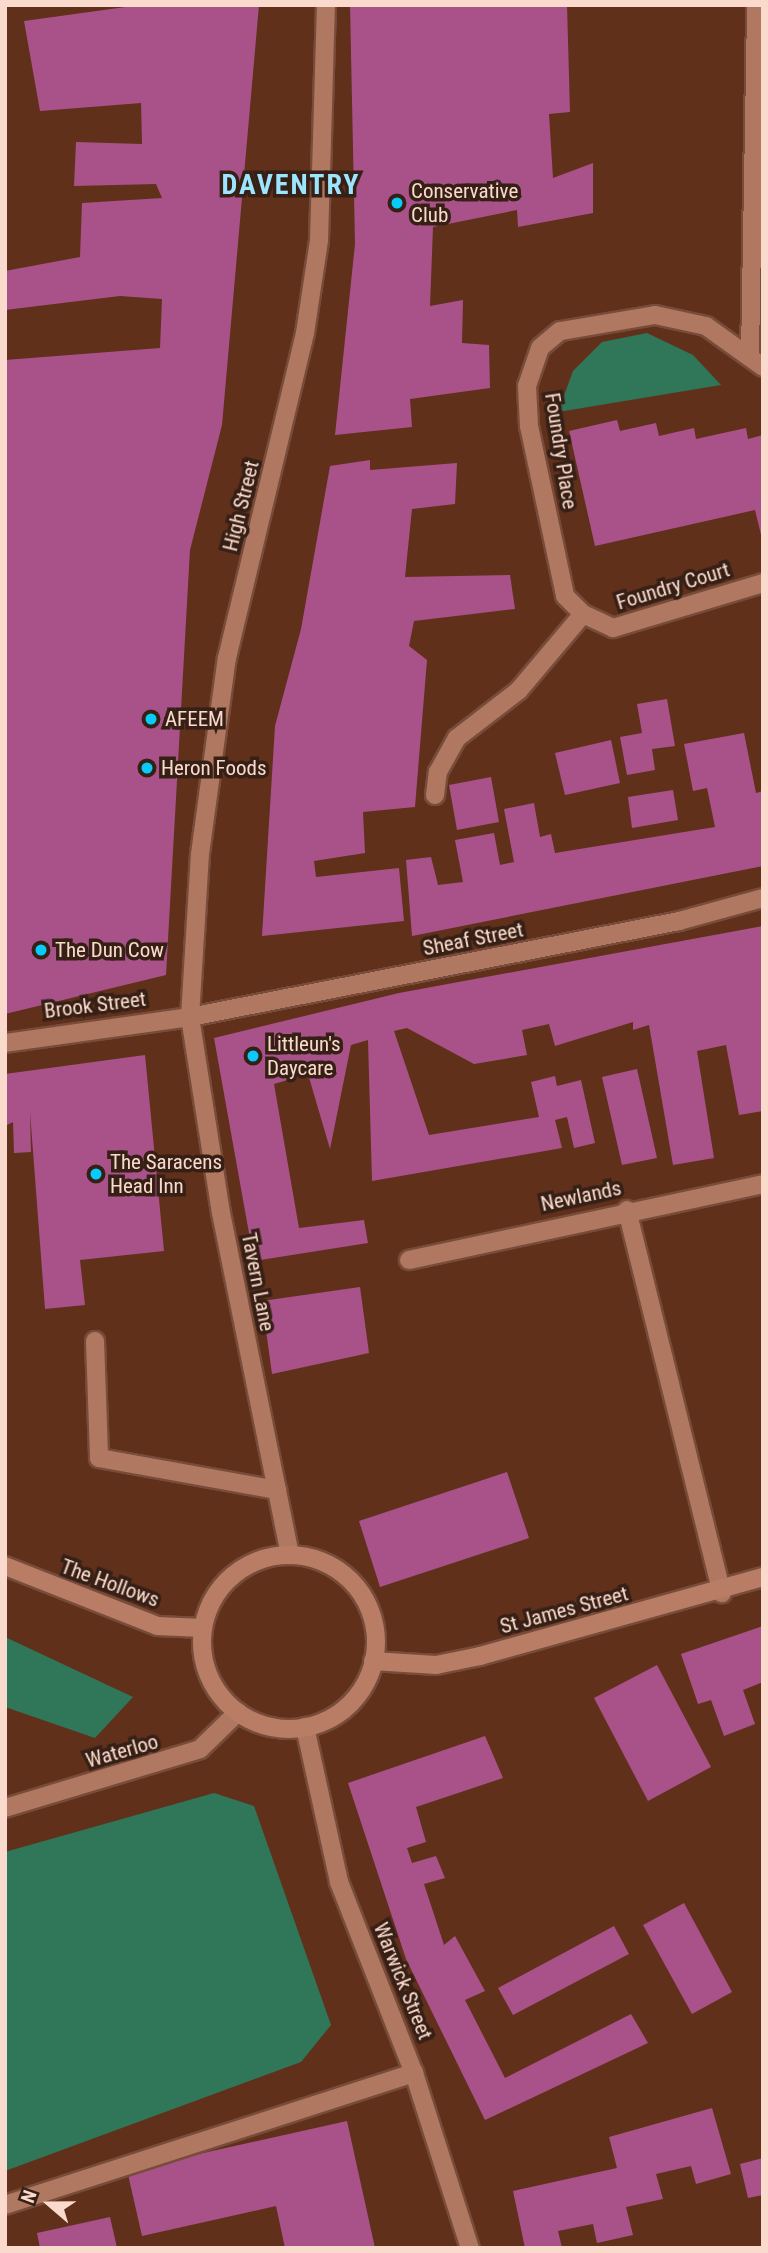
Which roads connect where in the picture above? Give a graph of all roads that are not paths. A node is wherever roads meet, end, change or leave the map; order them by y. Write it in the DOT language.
graph roads {
  1 [pos="326,5"];
  2 [pos="757,5"];
  3 [pos="756,361"];
  4 [pos="763,583"];
  5 [pos="565,596"];
  6 [pos="583,614"];
  7 [pos="435,795"];
  8 [pos="763,898"];
  9 [pos="190,1017"];
  10 [pos="5,1043"];
  11 [pos="763,1184"];
  12 [pos="627,1210"];
  13 [pos="409,1260"];
  14 [pos="95,1341"];
  15 [pos="277,1490"];
  16 [pos="290,1555"];
  17 [pos="5,1566"];
  18 [pos="763,1577"];
  19 [pos="722,1593"];
  20 [pos="203,1628"];
  21 [pos="373,1661"];
  22 [pos="238,1712"];
  23 [pos="305,1727"];
  24 [pos="5,1808"];
  25 [pos="414,2073"];
  26 [pos="5,2205"];
  27 [pos="470,2248"];
  1 -- 9 [label="street, High Street"];
  2 -- 3 [label="street"];
  3 -- 5 [label="street, Foundry Place"];
  4 -- 6 [label="street, Foundry Court"];
  5 -- 6 [label="street, Foundry Court"];
  6 -- 7 [label="street"];
  8 -- 9 [label="street, Sheaf Street"];
  9 -- 10 [label="street, Brook Street"];
  9 -- 15 [label="street, Tavern Lane"];
  11 -- 12 [label="street, Newlands"];
  12 -- 13 [label="street, Newlands"];
  12 -- 19 [label="street"];
  14 -- 15 [label="street"];
  15 -- 16 [label="street, Tavern Lane"];
  16 -- 20 [label="main road"];
  16 -- 21 [label="main road"];
  17 -- 20 [label="main road, The Hollows"];
  18 -- 19 [label="main road, St James Street"];
  19 -- 21 [label="main road, St James Street"];
  20 -- 22 [label="main road"];
  21 -- 23 [label="main road"];
  22 -- 23 [label="main road"];
  22 -- 24 [label="street, Waterloo"];
  23 -- 25 [label="street, Warwick Street"];
  25 -- 26 [label="street"];
  25 -- 27 [label="street, Warwick Street"];
}
